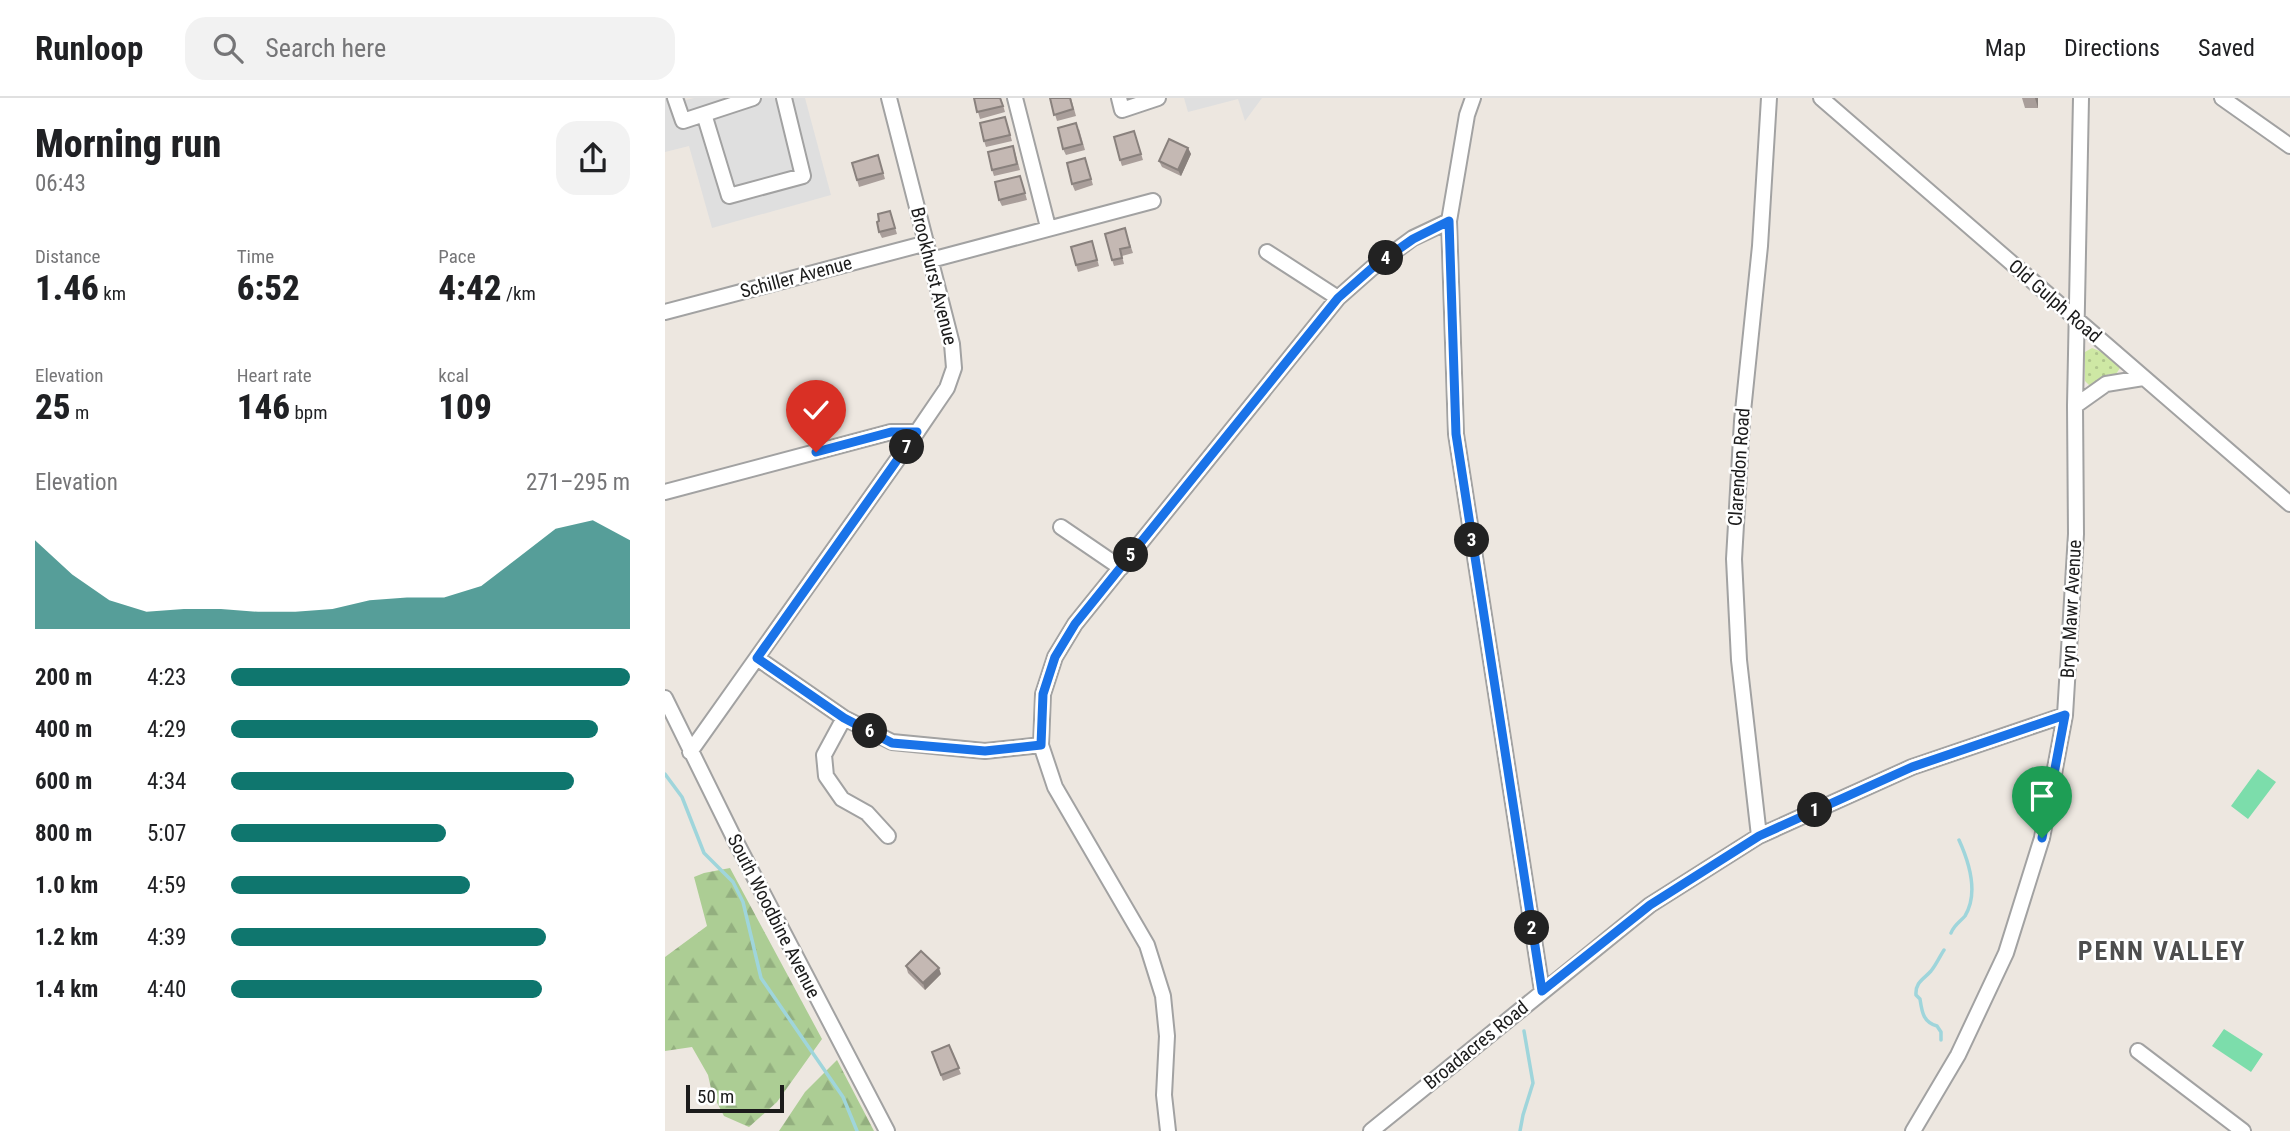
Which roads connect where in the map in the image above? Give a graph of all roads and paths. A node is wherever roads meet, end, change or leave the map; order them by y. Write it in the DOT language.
graph roads {
  1 [pos="675,98"];
  2 [pos="753,98"];
  3 [pos="784,98"];
  4 [pos="888,98"];
  5 [pos="1015,98"];
  6 [pos="1119,98"];
  7 [pos="1158,98"];
  8 [pos="1473,98"];
  9 [pos="1769,98"];
  10 [pos="1821,98"];
  11 [pos="2081,98"];
  12 [pos="2222,98"];
  13 [pos="704,114"];
  14 [pos="2290,146"];
  15 [pos="1153,201"];
  16 [pos="1449,221"];
  17 [pos="1048,227"];
  18 [pos="927,243"];
  19 [pos="1267,252"];
  20 [pos="931,260"];
  21 [pos="1338,298"];
  22 [pos="665,312"];
  23 [pos="2078,320"];
  24 [pos="2143,377"];
  25 [pos="2075,406"];
  26 [pos="917,432"];
  27 [pos="665,492"];
  28 [pos="2290,504"];
  29 [pos="1061,527"];
  30 [pos="1121,568"];
  31 [pos="757,658"];
  32 [pos="665,698"];
  33 [pos="2065,715"];
  34 [pos="844,718"];
  35 [pos="1041,745"];
  36 [pos="690,752"];
  37 [pos="888,836"];
  38 [pos="1759,836"];
  39 [pos="1542,991"];
  40 [pos="2138,1051"];
  41 [pos="887,1131"];
  42 [pos="1168,1131"];
  43 [pos="1371,1131"];
  44 [pos="1913,1131"];
  45 [pos="2243,1131"];
  1 -- 13 [label="street"];
  2 -- 13 [label="street"];
  3 -- 13 [label="street"];
  4 -- 18 [label="street, Brookhurst Avenue"];
  5 -- 17 [label="street"];
  6 -- 7 [label="street"];
  8 -- 16 [label="street"];
  9 -- 38 [label="street, Clarendon Road"];
  10 -- 23 [label="street, Old Gulph Road"];
  11 -- 23 [label="street, Bryn Mawr Avenue"];
  12 -- 14 [label="street"];
  15 -- 17 [label="street"];
  16 -- 21 [label="street"];
  16 -- 39 [label="street"];
  17 -- 20 [label="street"];
  18 -- 20 [label="street, Brookhurst Avenue"];
  18 -- 22 [label="street, Schiller Avenue"];
  19 -- 21 [label="street"];
  20 -- 26 [label="street, Brookhurst Avenue"];
  21 -- 30 [label="street"];
  23 -- 24 [label="street, Old Gulph Road"];
  23 -- 25 [label="street, Bryn Mawr Avenue"];
  24 -- 25 [label="street"];
  24 -- 28 [label="street, Old Gulph Road"];
  25 -- 33 [label="street, Bryn Mawr Avenue"];
  26 -- 27 [label="street"];
  26 -- 31 [label="street, Brookhurst Avenue"];
  29 -- 30 [label="street"];
  30 -- 35 [label="street"];
  31 -- 34 [label="street"];
  31 -- 36 [label="street, Brookhurst Avenue"];
  32 -- 36 [label="street, South Woodbine Avenue"];
  33 -- 38 [label="street, Broadacres Road"];
  33 -- 44 [label="street, Bryn Mawr Avenue"];
  34 -- 35 [label="street"];
  34 -- 37 [label="street"];
  35 -- 42 [label="street"];
  36 -- 41 [label="street, South Woodbine Avenue"];
  38 -- 39 [label="street, Broadacres Road"];
  39 -- 43 [label="street, Broadacres Road"];
  40 -- 45 [label="street"];
}
